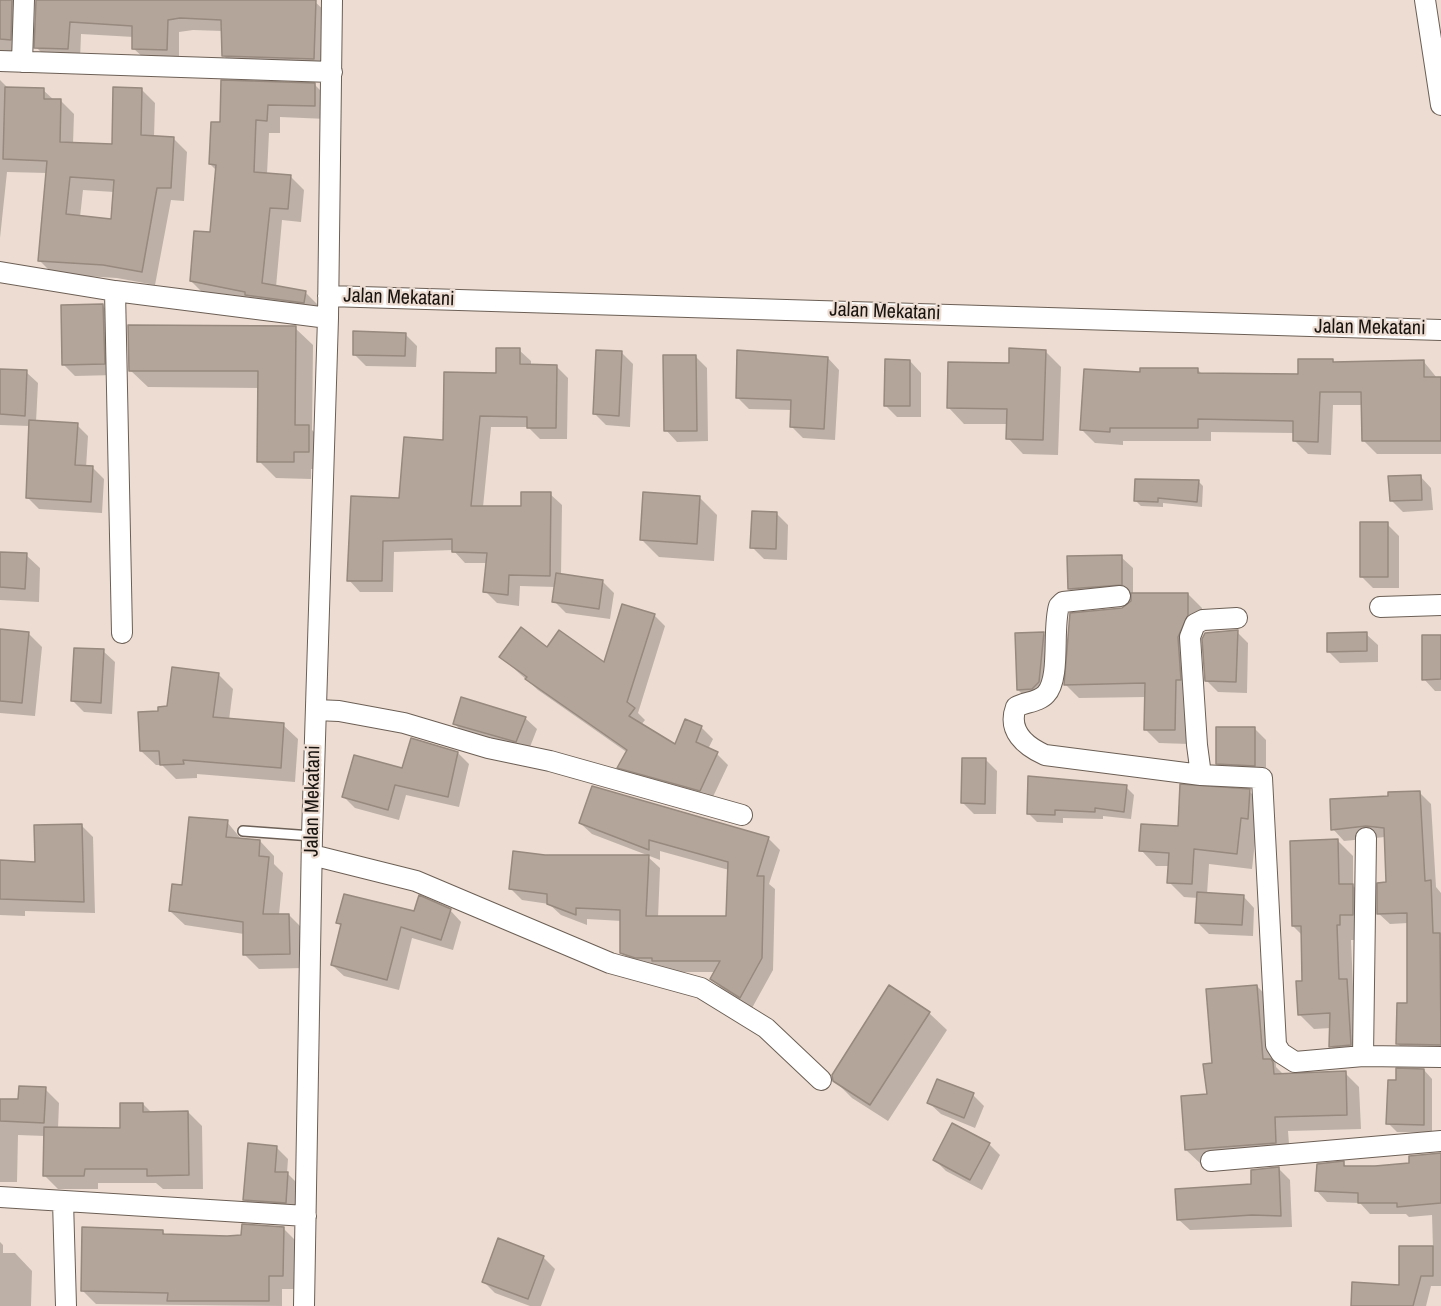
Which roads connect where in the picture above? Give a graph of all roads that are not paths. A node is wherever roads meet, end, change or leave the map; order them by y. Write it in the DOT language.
graph roads {
  1 [pos="24,0"];
  2 [pos="332,0"];
  3 [pos="1425,0"];
  4 [pos="0,61"];
  5 [pos="22,62"];
  6 [pos="332,72"];
  7 [pos="1441,105"];
  8 [pos="0,272"];
  9 [pos="115,291"];
  10 [pos="328,296"];
  11 [pos="328,318"];
  12 [pos="1441,330"];
  13 [pos="1120,596"];
  14 [pos="1441,605"];
  15 [pos="1380,607"];
  16 [pos="1237,618"];
  17 [pos="122,633"];
  18 [pos="316,710"];
  19 [pos="1202,775"];
  20 [pos="742,815"];
  21 [pos="243,831"];
  22 [pos="1366,838"];
  23 [pos="312,845"];
  24 [pos="1363,1056"];
  25 [pos="1441,1057"];
  26 [pos="821,1080"];
  27 [pos="1441,1141"];
  28 [pos="1211,1161"];
  29 [pos="0,1197"];
  30 [pos="63,1201"];
  31 [pos="306,1216"];
  32 [pos="66,1306"];
  33 [pos="304,1306"];
  1 -- 5 [label="street"];
  2 -- 6 [label="street, Jalan Mekatani"];
  3 -- 7 [label="street"];
  4 -- 5 [label="street"];
  5 -- 6 [label="street"];
  6 -- 10 [label="street, Jalan Mekatani"];
  8 -- 9 [label="street"];
  9 -- 11 [label="street"];
  9 -- 17 [label="street"];
  10 -- 11 [label="street, Jalan Mekatani"];
  10 -- 12 [label="street, Jalan Mekatani"];
  11 -- 18 [label="street, Jalan Mekatani"];
  13 -- 19 [label="street"];
  14 -- 15 [label="street"];
  16 -- 19 [label="street"];
  18 -- 20 [label="street"];
  18 -- 23 [label="street, Jalan Mekatani"];
  19 -- 24 [label="street"];
  21 -- 23 [label="lane"];
  22 -- 24 [label="street"];
  23 -- 26 [label="street"];
  23 -- 31 [label="street, Jalan Mekatani"];
  24 -- 25 [label="street"];
  27 -- 28 [label="street"];
  29 -- 30 [label="street"];
  30 -- 31 [label="street"];
  30 -- 32 [label="street"];
  31 -- 33 [label="street, Jalan Mekatani"];
}
